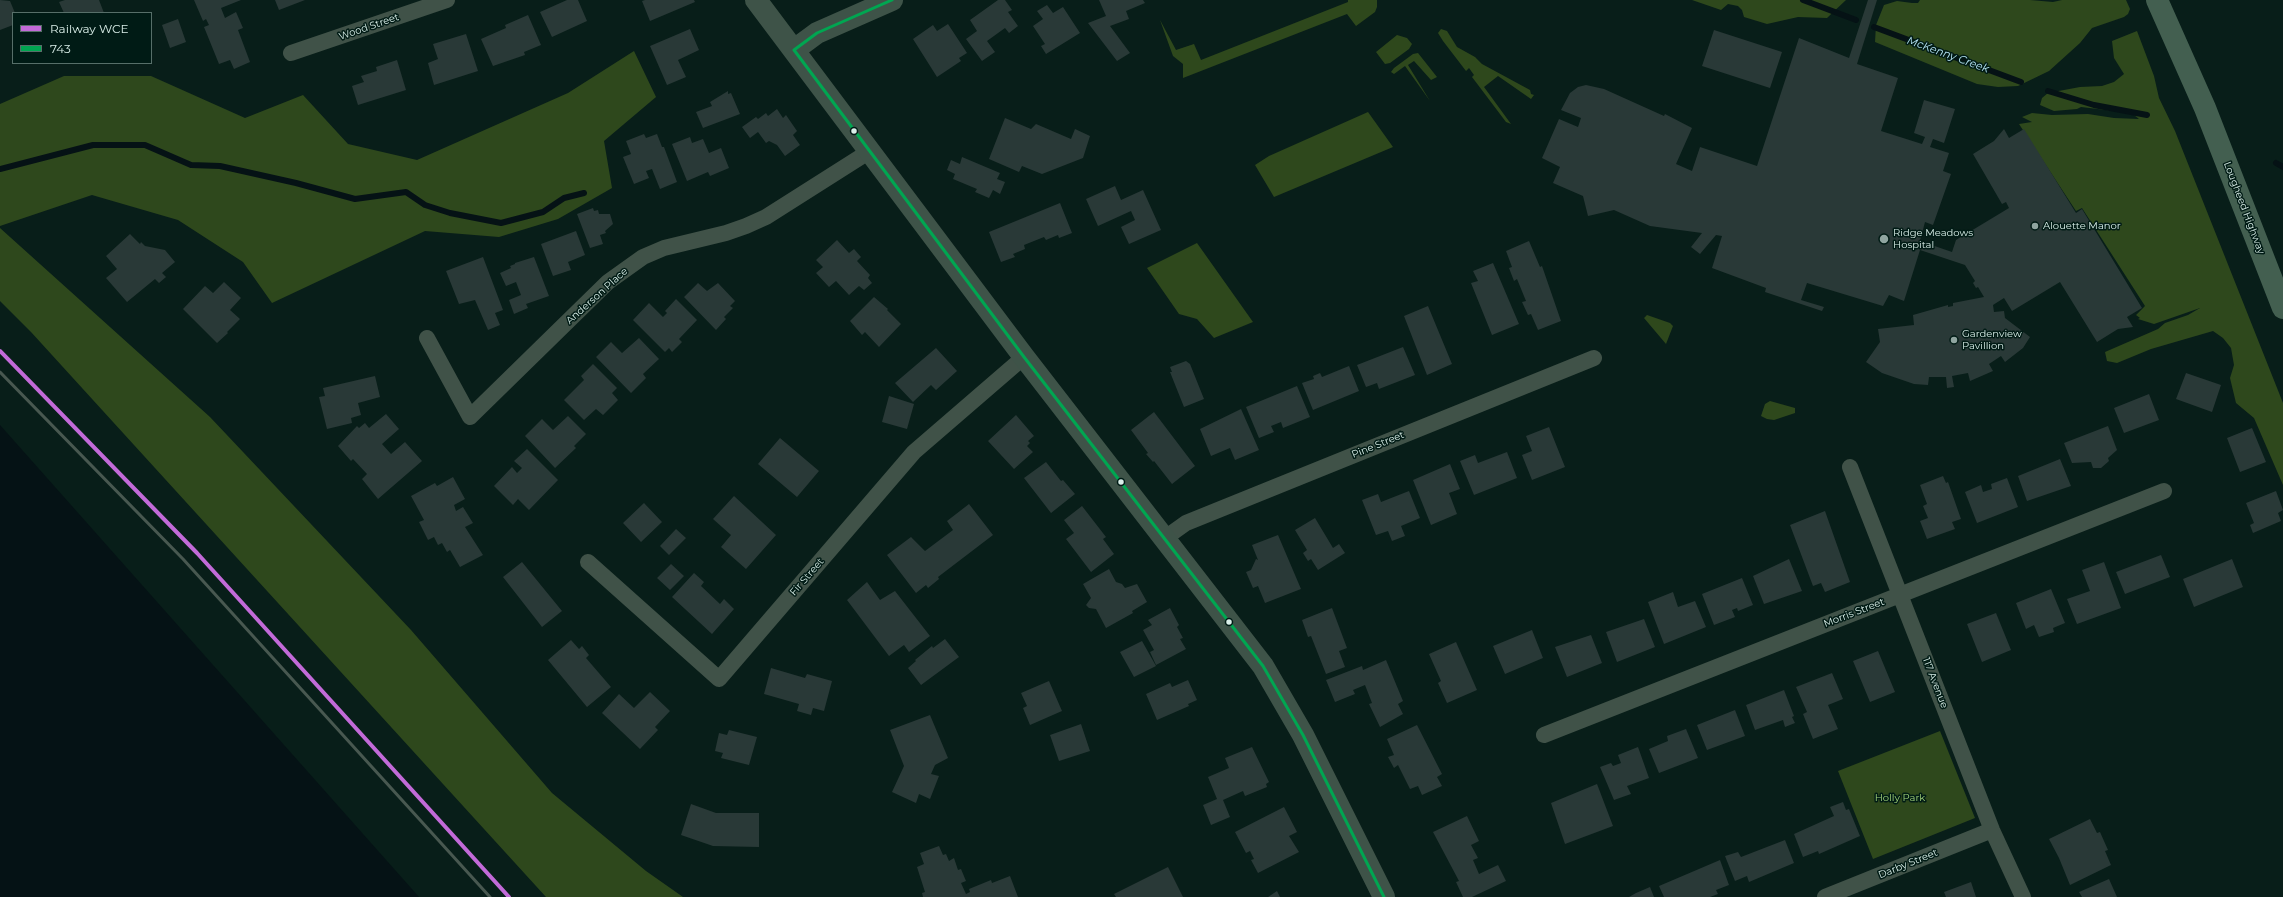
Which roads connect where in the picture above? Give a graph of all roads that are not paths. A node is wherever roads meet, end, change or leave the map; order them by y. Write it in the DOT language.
graph roads {
  1 [pos="447,0"];
  2 [pos="756,0"];
  3 [pos="892,0"];
  4 [pos="2158,0"];
  5 [pos="2170,0"];
  6 [pos="794,50"];
  7 [pos="291,53"];
  8 [pos="2205,108"];
  9 [pos="870,151"];
  10 [pos="2283,308"];
  11 [pos="427,338"];
  12 [pos="1024,357"];
  13 [pos="1594,358"];
  14 [pos="1850,467"];
  15 [pos="2164,491"];
  16 [pos="1165,538"];
  17 [pos="588,562"];
  18 [pos="1901,594"];
  19 [pos="1544,735"];
  20 [pos="1992,830"];
  21 [pos="1384,897"];
  22 [pos="1825,897"];
  23 [pos="2023,897"];
  1 -- 7 [label="street, Wood Street"];
  2 -- 6 [label="street"];
  3 -- 6 [label="street"];
  4 -- 8 [label="highway, Lougheed Highway"];
  5 -- 8 [label="highway, Lougheed Highway"];
  6 -- 9 [label="street"];
  8 -- 10 [label="highway, Lougheed Highway"];
  9 -- 11 [label="street, Anderson Place"];
  9 -- 12 [label="street"];
  12 -- 16 [label="street"];
  12 -- 17 [label="street, Fir Street"];
  13 -- 16 [label="street, Pine Street"];
  14 -- 18 [label="street, 117 Avenue"];
  15 -- 18 [label="street, Morris Street"];
  16 -- 21 [label="street"];
  18 -- 19 [label="street, Morris Street"];
  18 -- 20 [label="street, 117 Avenue"];
  20 -- 22 [label="street, Darby Street"];
  20 -- 23 [label="street, 117 Avenue"];
}
